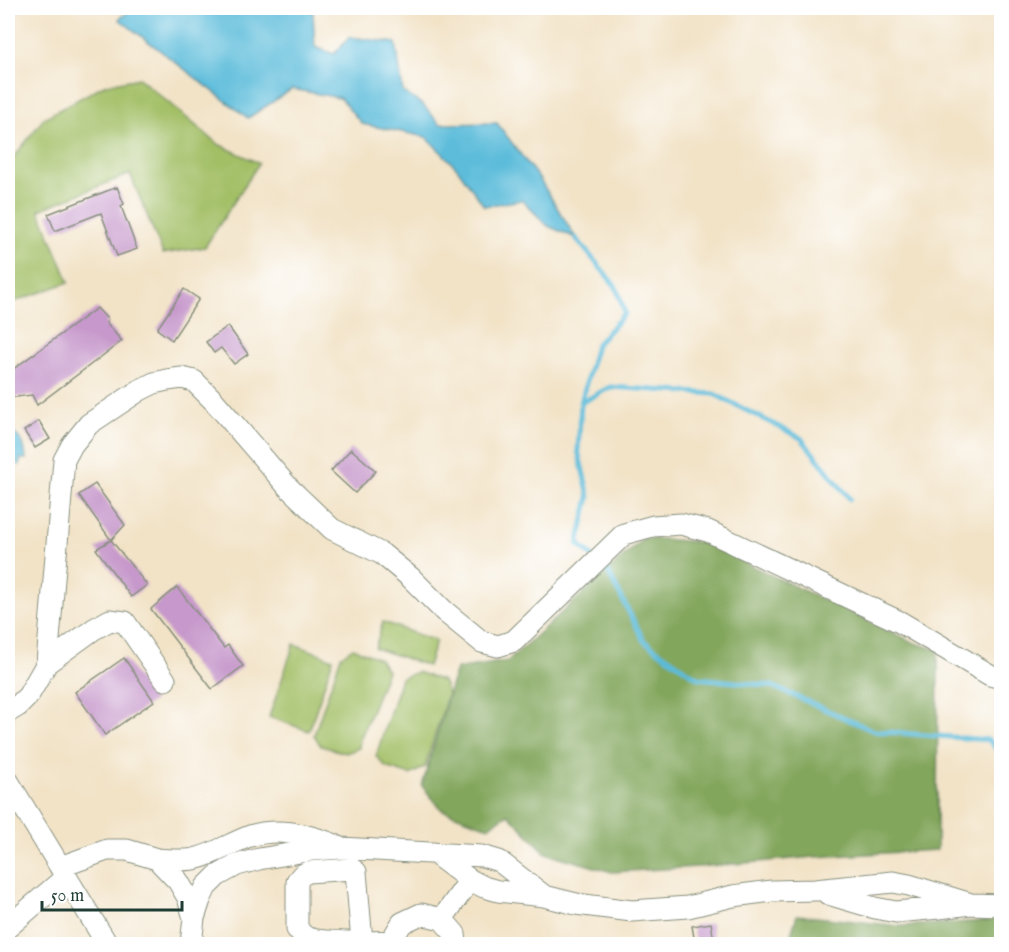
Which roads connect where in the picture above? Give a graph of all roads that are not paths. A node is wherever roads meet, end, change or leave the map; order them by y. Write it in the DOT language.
graph roads {
  1 [pos="47,663"];
  2 [pos="1002,678"];
  3 [pos="165,680"];
  4 [pos="8,712"];
  5 [pos="8,781"];
  6 [pos="250,836"];
  7 [pos="341,848"];
  8 [pos="434,854"];
  9 [pos="157,859"];
  10 [pos="260,859"];
  11 [pos="63,872"];
  12 [pos="470,880"];
  13 [pos="815,890"];
  14 [pos="544,896"];
  15 [pos="970,904"];
  16 [pos="1002,905"];
  17 [pos="194,918"];
  18 [pos="441,919"];
  19 [pos="8,927"];
  20 [pos="362,942"];
  21 [pos="392,943"];
  22 [pos="107,945"];
  23 [pos="191,945"];
  24 [pos="456,945"];
  1 -- 2 [label="street"];
  1 -- 3 [label="street"];
  1 -- 4 [label="street"];
  5 -- 11 [label="street"];
  6 -- 7 [label="street"];
  6 -- 9 [label="street"];
  6 -- 10 [label="street"];
  7 -- 8 [label="street"];
  7 -- 10 [label="street"];
  8 -- 12 [label="street"];
  8 -- 14 [label="street"];
  9 -- 11 [label="street"];
  9 -- 17 [label="street"];
  10 -- 17 [label="street"];
  11 -- 19 [label="street"];
  11 -- 22 [label="street"];
  12 -- 14 [label="street"];
  12 -- 18 [label="street"];
  13 -- 14 [label="street"];
  13 -- 15 [label="street"];
  13 -- 15 [label="street"];
  15 -- 16 [label="street"];
  17 -- 23 [label="street"];
  18 -- 21 [label="street"];
  18 -- 24 [label="street"];
  20 -- 21 [label="street"];
}
